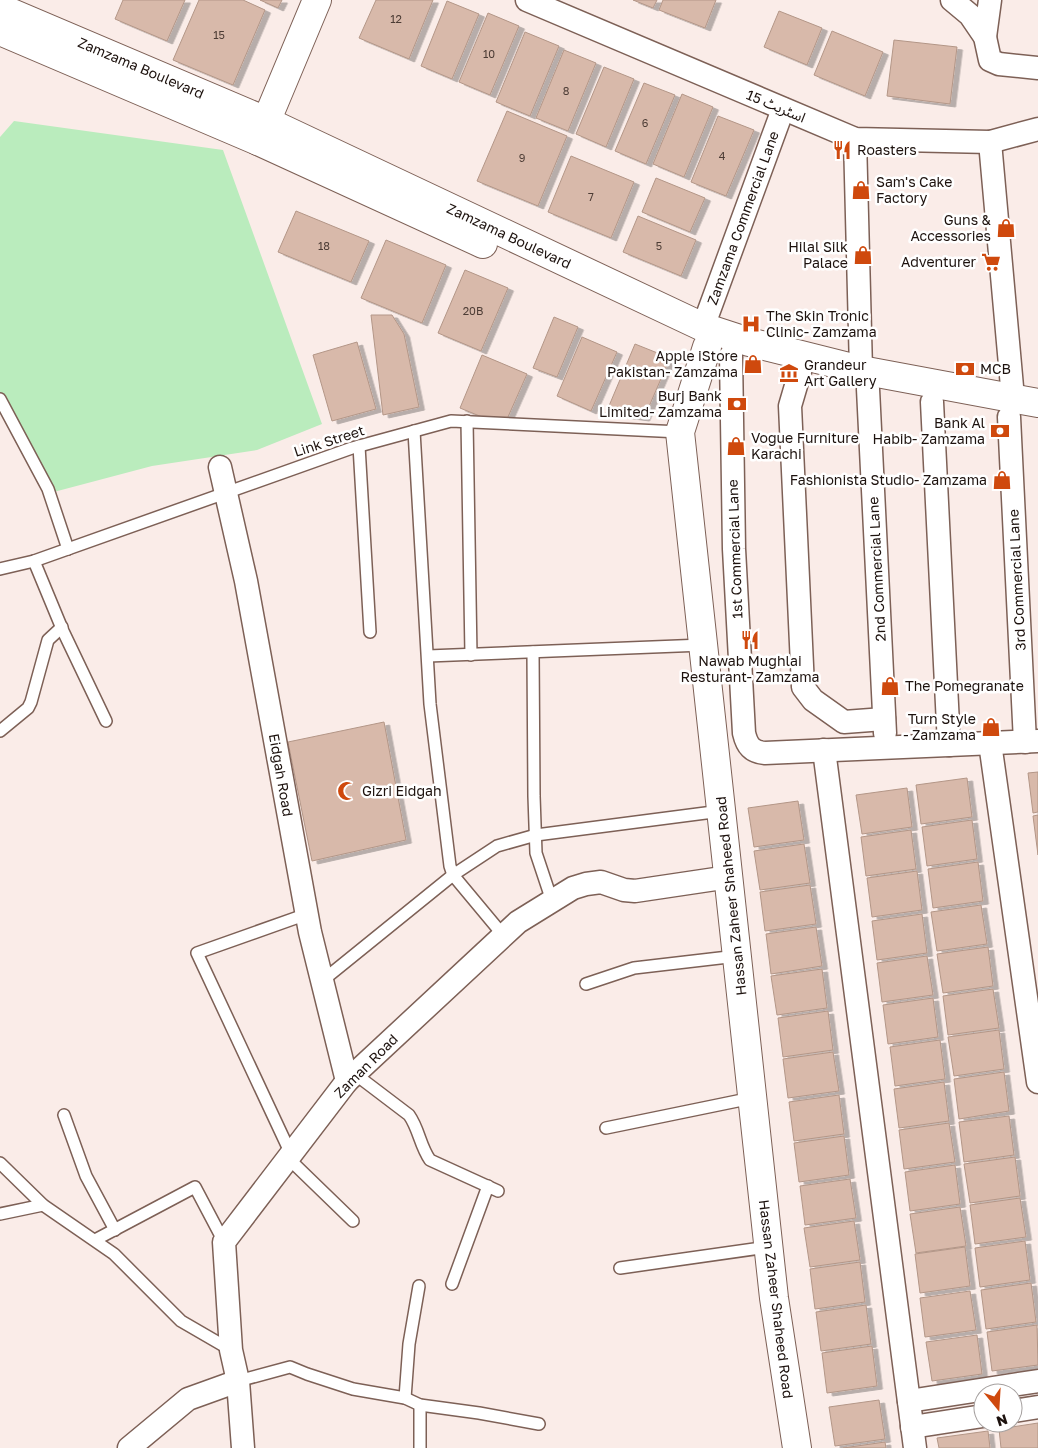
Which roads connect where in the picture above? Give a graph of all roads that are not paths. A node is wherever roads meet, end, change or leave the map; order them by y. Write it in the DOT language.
graph roads {
  1 [pos="317,0"];
  2 [pos="528,0"];
  3 [pos="952,0"];
  4 [pos="990,0"];
  5 [pos="0,8"];
  6 [pos="0,31"];
  7 [pos="985,37"];
  8 [pos="1038,68"];
  9 [pos="783,109"];
  10 [pos="1038,129"];
  11 [pos="262,131"];
  12 [pos="855,139"];
  13 [pos="990,142"];
  14 [pos="714,343"];
  15 [pos="800,372"];
  16 [pos="865,380"];
  17 [pos="0,398"];
  18 [pos="932,402"];
  19 [pos="1020,406"];
  20 [pos="467,421"];
  21 [pos="1038,422"];
  22 [pos="414,431"];
  23 [pos="680,432"];
  24 [pos="359,446"];
  25 [pos="220,467"];
  26 [pos="226,493"];
  27 [pos="68,549"];
  28 [pos="34,561"];
  29 [pos="0,569"];
  30 [pos="62,627"];
  31 [pos="370,632"];
  32 [pos="703,645"];
  33 [pos="533,652"];
  34 [pos="471,655"];
  35 [pos="428,656"];
  36 [pos="884,719"];
  37 [pos="106,721"];
  38 [pos="0,731"];
  39 [pos="1032,742"];
  40 [pos="990,743"];
  41 [pos="949,745"];
  42 [pos="886,749"];
  43 [pos="824,750"];
  44 [pos="721,811"];
  45 [pos="536,835"];
  46 [pos="453,875"];
  47 [pos="728,877"];
  48 [pos="552,901"];
  49 [pos="307,914"];
  50 [pos="503,935"];
  51 [pos="737,956"];
  52 [pos="322,981"];
  53 [pos="586,984"];
  54 [pos="351,1078"];
  55 [pos="1038,1082"];
  56 [pos="752,1098"];
  57 [pos="64,1115"];
  58 [pos="606,1128"];
  59 [pos="289,1156"];
  60 [pos="0,1163"];
  61 [pos="43,1205"];
  62 [pos="0,1214"];
  63 [pos="353,1221"];
  64 [pos="115,1230"];
  65 [pos="95,1240"];
  66 [pos="224,1242"];
  67 [pos="768,1248"];
  68 [pos="620,1268"];
  69 [pos="452,1284"];
  70 [pos="419,1286"];
  71 [pos="231,1350"];
  72 [pos="1038,1381"];
  73 [pos="238,1382"];
  74 [pos="405,1398"];
  75 [pos="909,1401"];
  76 [pos="420,1405"];
  77 [pos="1038,1407"];
  78 [pos="1023,1409"];
  79 [pos="973,1419"];
  80 [pos="539,1424"];
  81 [pos="913,1438"];
  82 [pos="130,1448"];
  83 [pos="242,1448"];
  84 [pos="420,1448"];
  85 [pos="797,1448"];
  1 -- 11 [label="main road"];
  2 -- 9 [label="street, اسٹریٹ 15"];
  3 -- 7 [label="street"];
  4 -- 7 [label="street"];
  5 -- 11 [label="main road, Zamzama Boulevard"];
  6 -- 11 [label="main road, Zamzama Boulevard"];
  7 -- 8 [label="street"];
  9 -- 12 [label="street, اسٹریٹ 15"];
  9 -- 14 [label="street, Zamzama Commercial Lane"];
  10 -- 13 [label="street, اسٹریٹ 15"];
  11 -- 14 [label="main road, Zamzama Boulevard"];
  12 -- 13 [label="street, اسٹریٹ 15"];
  12 -- 16 [label="street, 2nd Commercial Lane"];
  13 -- 19 [label="street, 3rd Commercial Lane"];
  14 -- 15 [label="main road, Zamzama Boulevard"];
  14 -- 16 [label="main road, Zamzama Boulevard"];
  14 -- 23 [label="main road, Hassan Zaheer Shaheed Road"];
  14 -- 43 [label="street, 1st Commercial Lane"];
  15 -- 16 [label="main road, Zamzama Boulevard"];
  15 -- 36 [label="street"];
  16 -- 18 [label="main road, Zamzama Boulevard"];
  16 -- 19 [label="main road, Zamzama Boulevard"];
  16 -- 36 [label="street, 2nd Commercial Lane"];
  17 -- 27 [label="lane"];
  18 -- 19 [label="main road, Zamzama Boulevard"];
  18 -- 41 [label="street"];
  19 -- 21 [label="main road, Zamzama Boulevard"];
  19 -- 39 [label="street, 3rd Commercial Lane"];
  20 -- 22 [label="lane, Link Street"];
  20 -- 23 [label="lane, Link Street"];
  20 -- 34 [label="lane"];
  22 -- 24 [label="lane, Link Street"];
  22 -- 35 [label="lane"];
  23 -- 32 [label="main road, Hassan Zaheer Shaheed Road"];
  24 -- 26 [label="lane, Link Street"];
  24 -- 31 [label="lane"];
  25 -- 26 [label="street, Eidgah Road"];
  26 -- 27 [label="lane, Link Street"];
  26 -- 49 [label="street, Eidgah Road"];
  27 -- 28 [label="lane, Link Street"];
  28 -- 29 [label="lane, Link Street"];
  28 -- 30 [label="lane"];
  30 -- 37 [label="lane"];
  30 -- 38 [label="lane"];
  32 -- 33 [label="lane"];
  32 -- 44 [label="main road, Hassan Zaheer Shaheed Road"];
  33 -- 34 [label="lane"];
  33 -- 45 [label="lane"];
  34 -- 35 [label="lane"];
  35 -- 46 [label="lane"];
  36 -- 42 [label="street, 2nd Commercial Lane"];
  39 -- 40 [label="street"];
  40 -- 41 [label="street"];
  40 -- 55 [label="street"];
  41 -- 42 [label="street"];
  42 -- 43 [label="street"];
  43 -- 75 [label="street"];
  44 -- 45 [label="lane"];
  44 -- 47 [label="main road, Hassan Zaheer Shaheed Road"];
  45 -- 46 [label="lane"];
  45 -- 48 [label="lane"];
  46 -- 50 [label="lane"];
  46 -- 52 [label="lane"];
  47 -- 48 [label="street, Zaman Road"];
  47 -- 51 [label="main road, Hassan Zaheer Shaheed Road"];
  48 -- 50 [label="street, Zaman Road"];
  49 -- 52 [label="street, Eidgah Road"];
  49 -- 59 [label="lane"];
  50 -- 54 [label="street, Zaman Road"];
  51 -- 53 [label="lane"];
  51 -- 56 [label="main road, Hassan Zaheer Shaheed Road"];
  52 -- 54 [label="street, Eidgah Road"];
  54 -- 59 [label="street, Zaman Road"];
  54 -- 69 [label="lane"];
  56 -- 58 [label="lane"];
  56 -- 67 [label="main road, Hassan Zaheer Shaheed Road"];
  57 -- 64 [label="lane"];
  59 -- 63 [label="lane"];
  59 -- 66 [label="street, Zaman Road"];
  60 -- 61 [label="lane"];
  61 -- 62 [label="lane"];
  61 -- 65 [label="lane"];
  64 -- 65 [label="lane"];
  64 -- 66 [label="lane"];
  65 -- 71 [label="lane"];
  66 -- 71 [label="street"];
  67 -- 68 [label="lane"];
  67 -- 85 [label="main road, Hassan Zaheer Shaheed Road"];
  70 -- 74 [label="lane"];
  71 -- 73 [label="street"];
  72 -- 75 [label="street"];
  73 -- 74 [label="lane"];
  73 -- 82 [label="street"];
  73 -- 83 [label="street"];
  74 -- 76 [label="lane"];
  75 -- 81 [label="street"];
  76 -- 80 [label="lane"];
  76 -- 84 [label="lane"];
  77 -- 78 [label="street"];
  79 -- 81 [label="street"];
}
